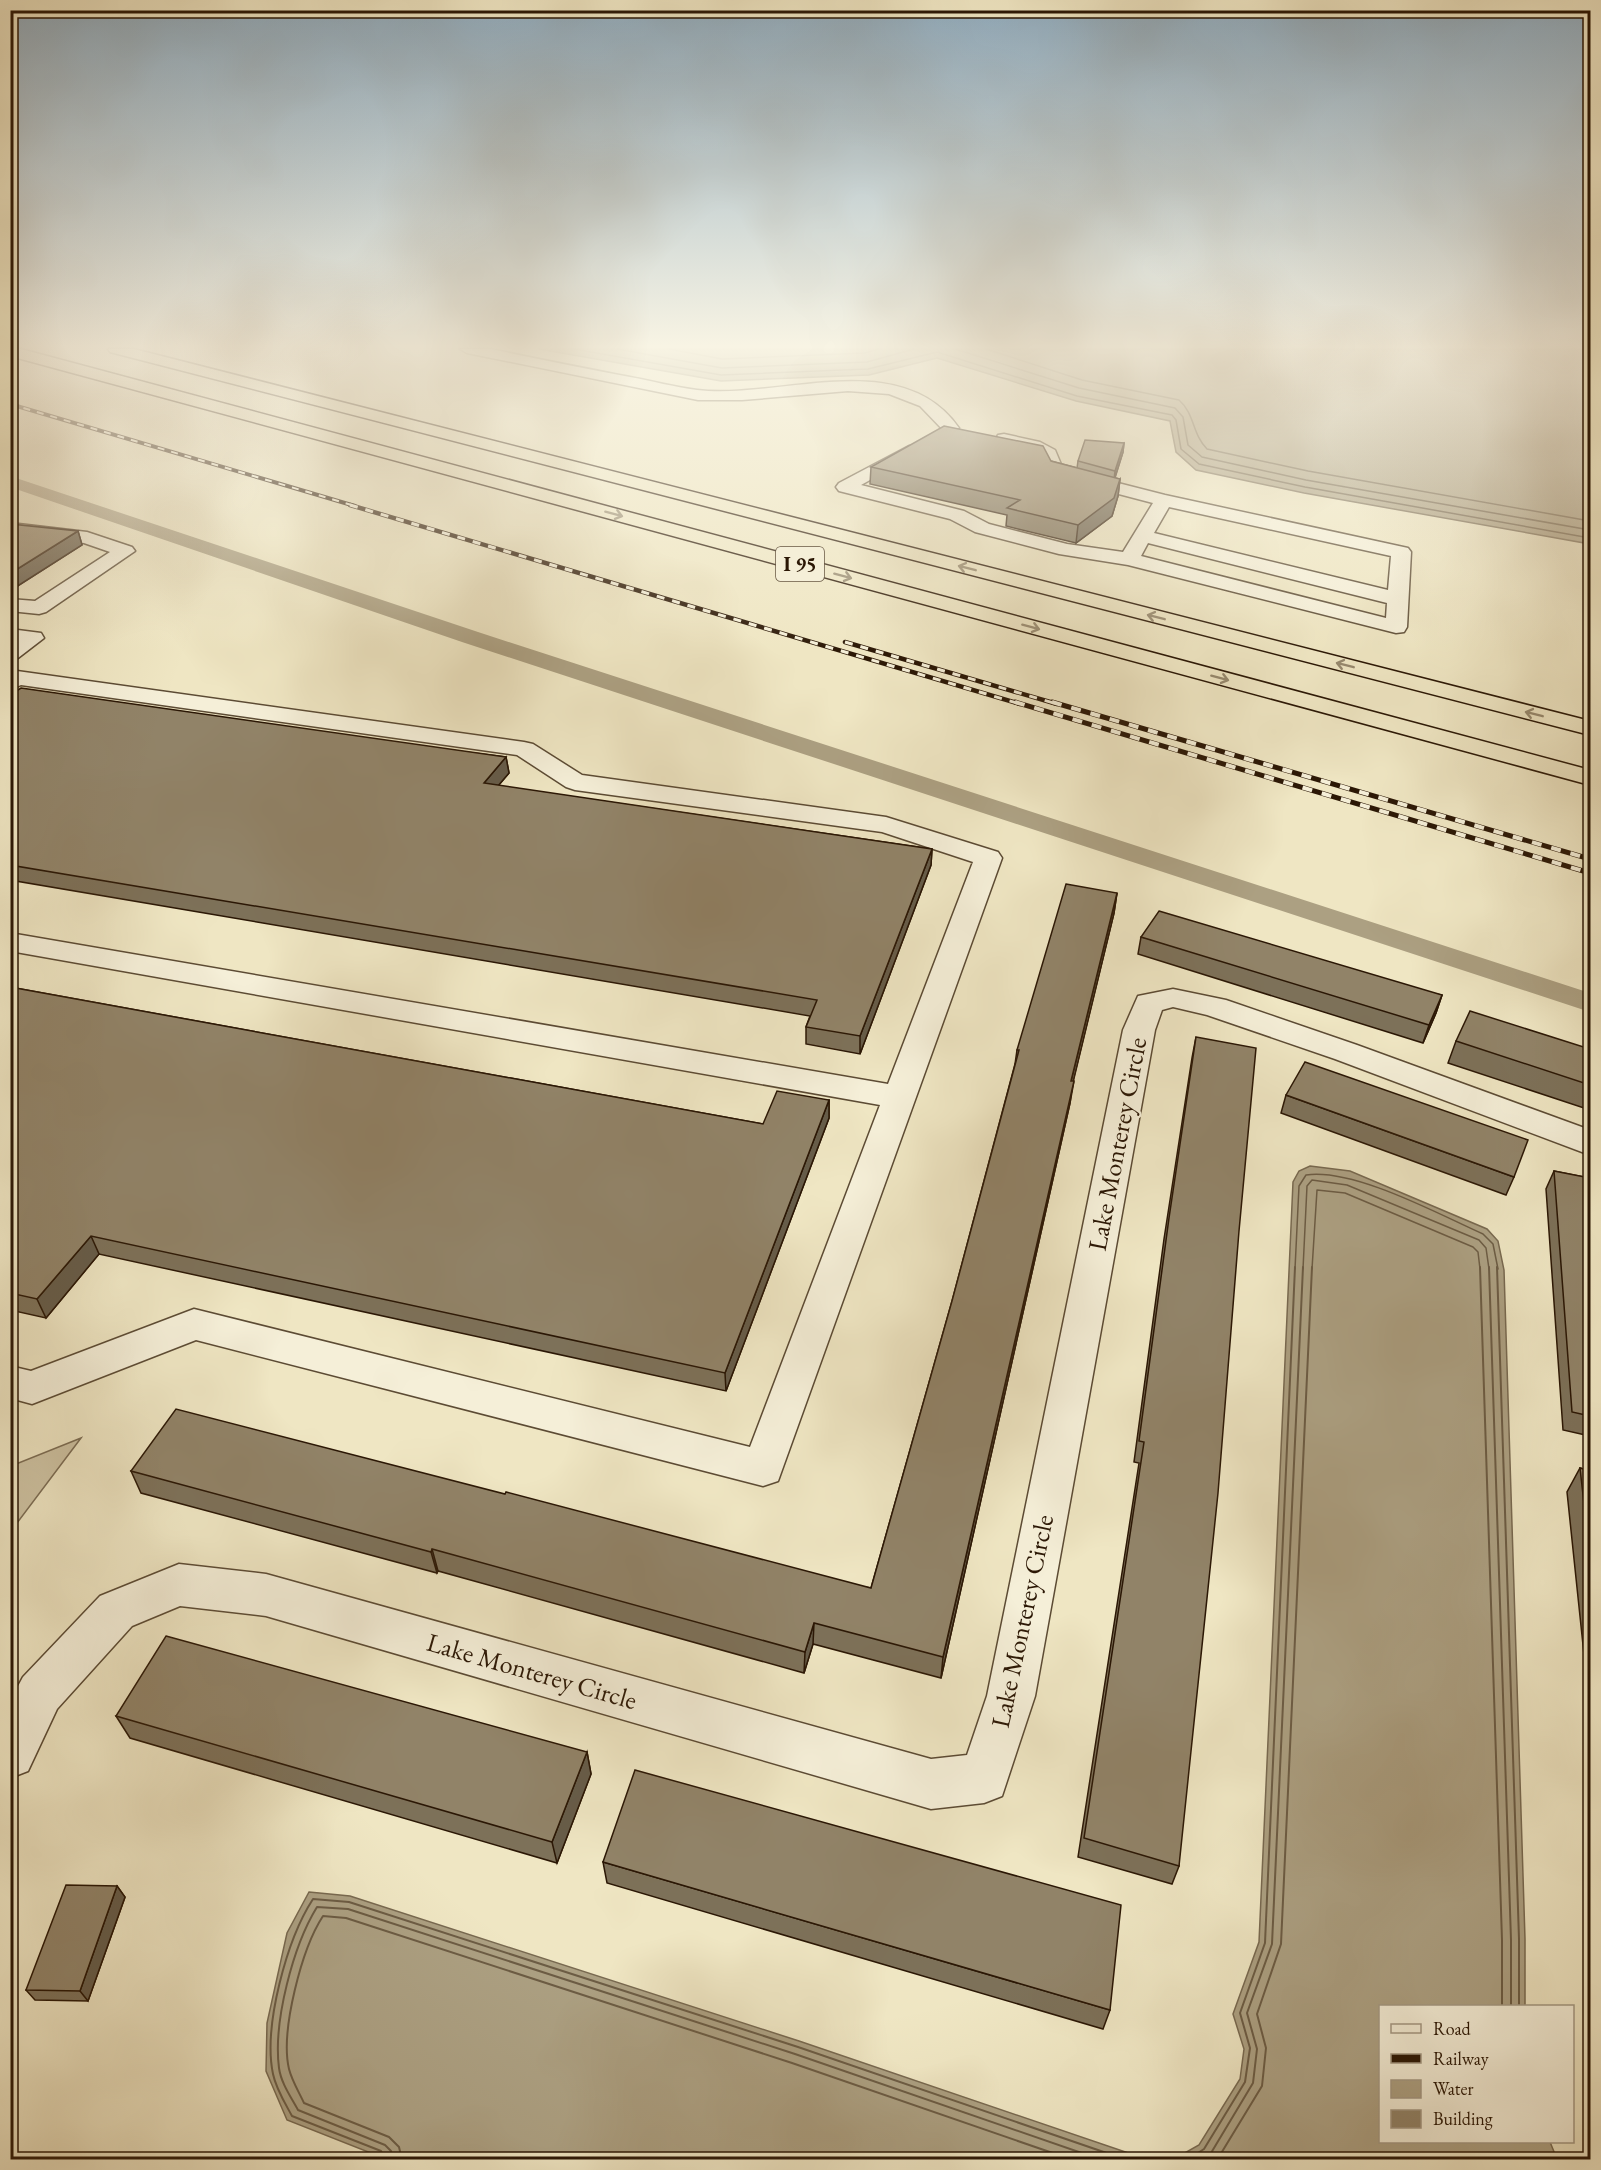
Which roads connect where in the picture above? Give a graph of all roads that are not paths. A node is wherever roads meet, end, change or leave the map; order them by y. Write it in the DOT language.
graph roads {
  1 [pos="377,450"];
  2 [pos="509,450"];
  3 [pos="911,450"];
  4 [pos="1042,450"];
  5 [pos="1164,500"];
  6 [pos="1154,517"];
  7 [pos="1177,522"];
  8 [pos="10,529"];
  9 [pos="1143,536"];
  10 [pos="1129,559"];
  11 [pos="1398,599"];
  12 [pos="10,605"];
  13 [pos="10,635"];
  14 [pos="10,653"];
  15 [pos="10,683"];
  16 [pos="1590,728"];
  17 [pos="1590,778"];
  18 [pos="10,942"];
  19 [pos="899,1097"];
  20 [pos="1590,1143"];
  21 [pos="10,1382"];
  22 [pos="10,1754"];
  1 -- 17 [label="highway, I 95, one-way"];
  16 -- 2 [label="highway, I 95, one-way"];
  3 -- 10 [label="street"];
  4 -- 5 [label="street"];
  5 -- 6 [label="street"];
  5 -- 11 [label="street"];
  6 -- 7 [label="street"];
  6 -- 9 [label="street"];
  8 -- 12 [label="street"];
  9 -- 10 [label="street"];
  9 -- 11 [label="street"];
  10 -- 11 [label="street"];
  13 -- 14 [label="street"];
  15 -- 19 [label="street"];
  18 -- 19 [label="street"];
  19 -- 21 [label="street"];
  20 -- 22 [label="street, Lake Monterey Circle"];
}
